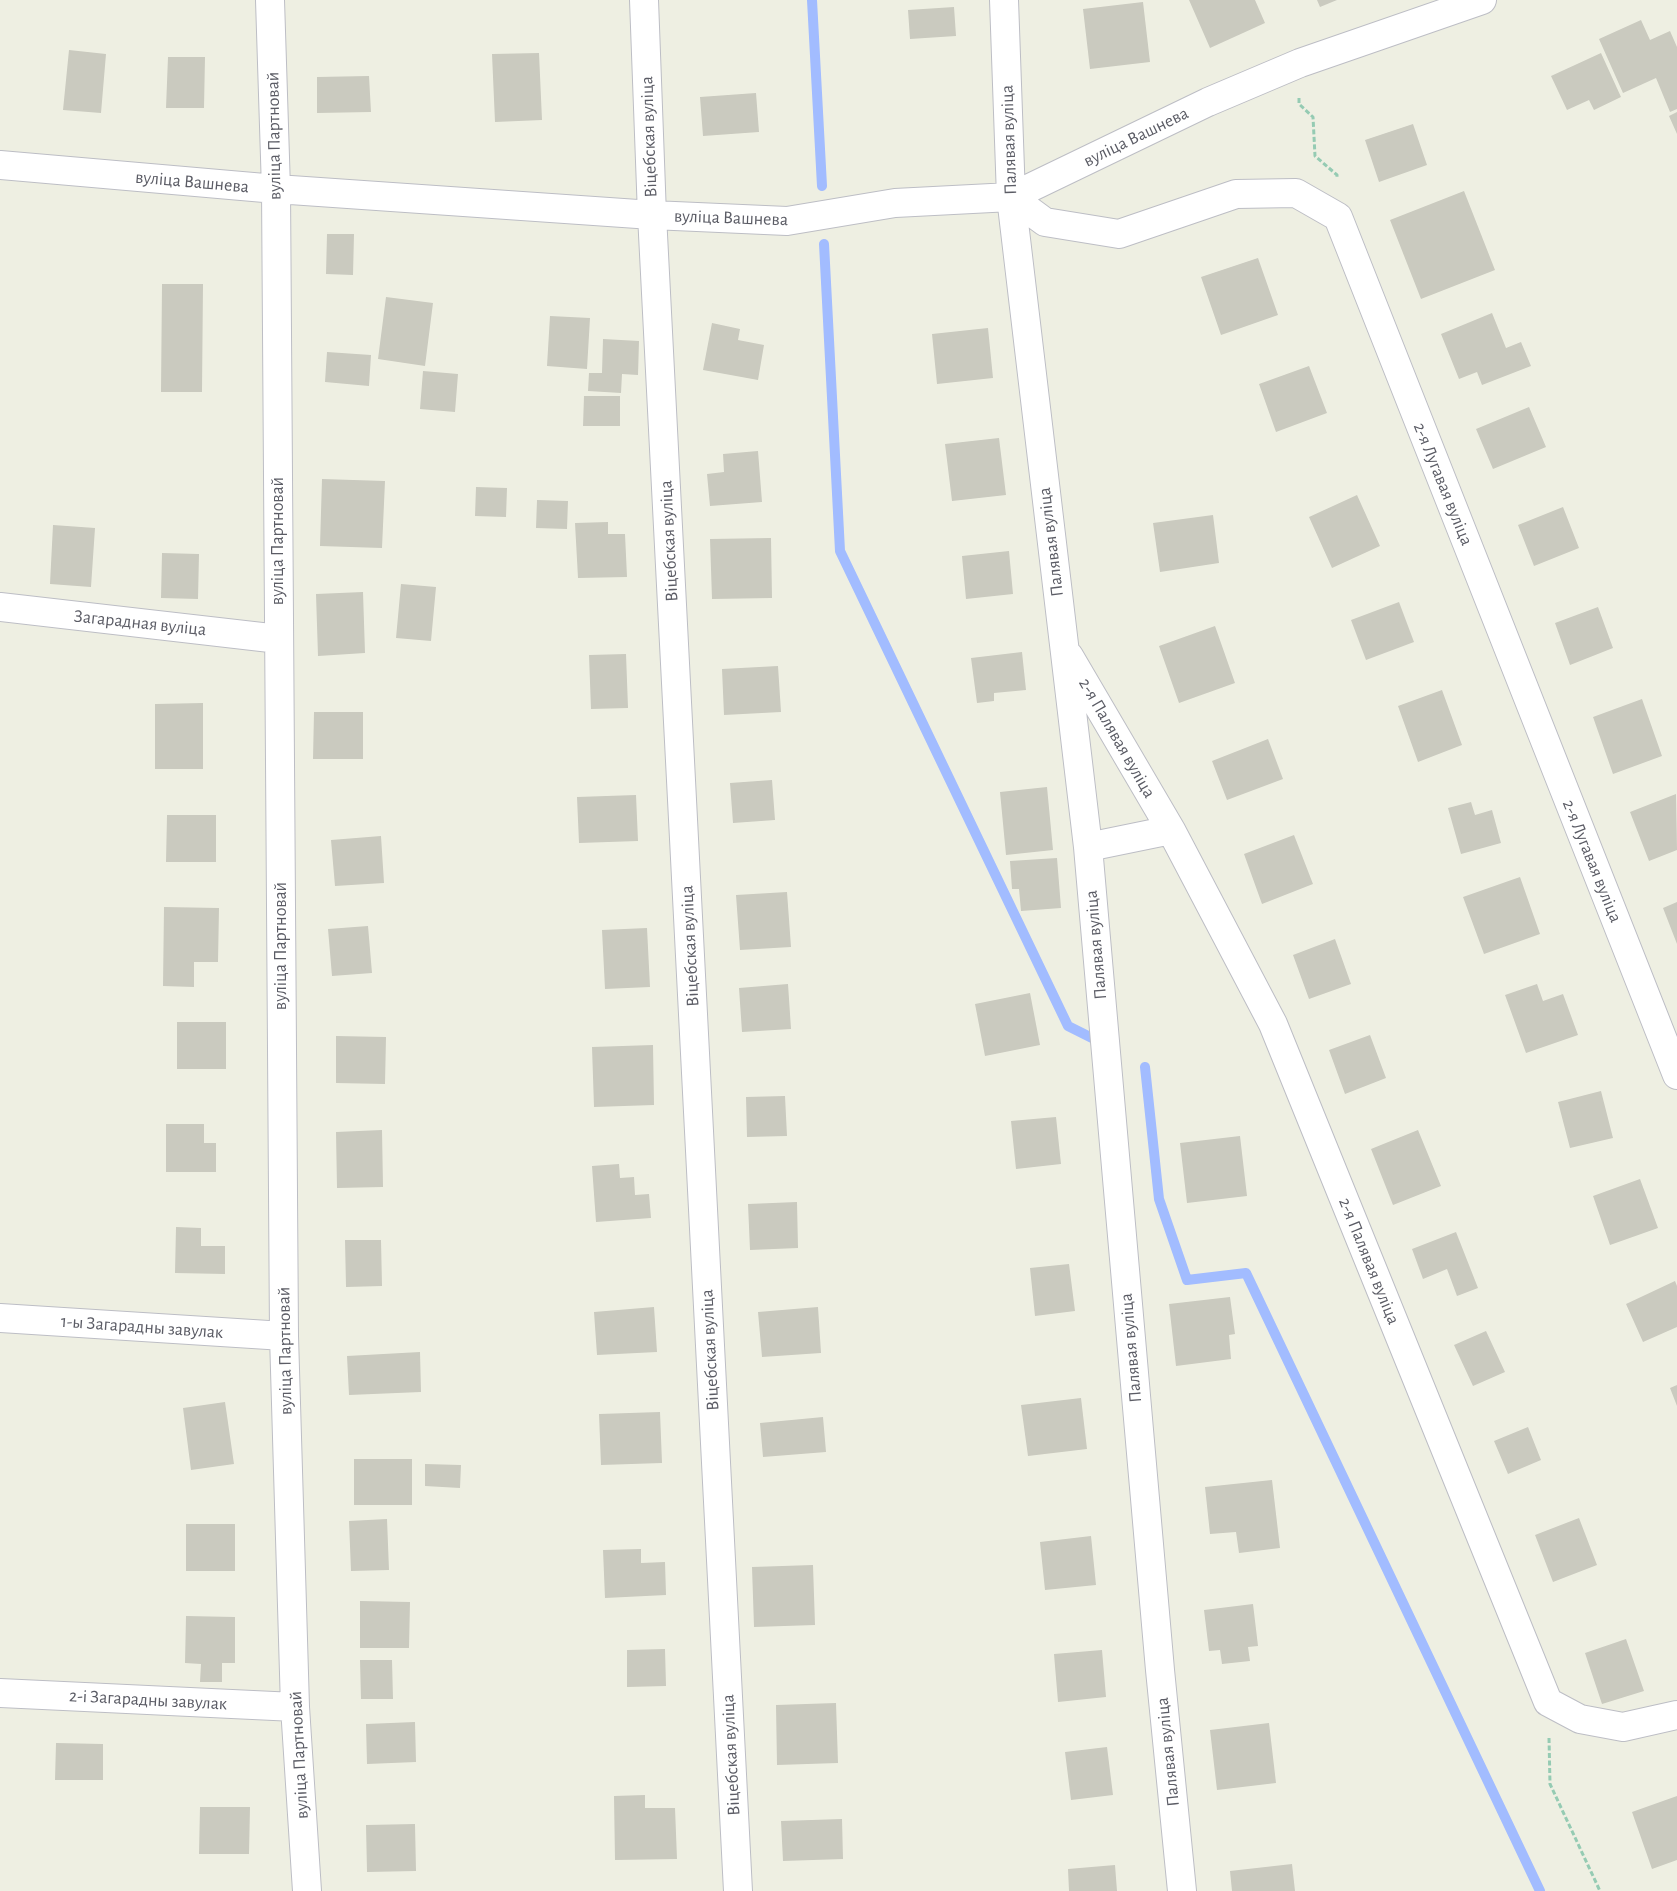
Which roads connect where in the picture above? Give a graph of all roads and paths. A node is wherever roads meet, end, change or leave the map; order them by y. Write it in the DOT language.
graph roads {
  1 [pos="270,0"];
  2 [pos="644,0"];
  3 [pos="1004,0"];
  4 [pos="1482,0"];
  5 [pos="1300,63"];
  6 [pos="0,165"];
  7 [pos="276,189"];
  8 [pos="1011,197"];
  9 [pos="652,215"];
  10 [pos="1338,217"];
  11 [pos="0,607"];
  12 [pos="279,639"];
  13 [pos="1064,647"];
  14 [pos="1171,830"];
  15 [pos="1088,847"];
  16 [pos="1677,1075"];
  17 [pos="0,1318"];
  18 [pos="284,1336"];
  19 [pos="0,1693"];
  20 [pos="1548,1702"];
  21 [pos="295,1707"];
  22 [pos="1677,1715"];
  23 [pos="307,1891"];
  24 [pos="738,1891"];
  25 [pos="1182,1891"];
  26 [pos="1600,1891"];
  1 -- 7 [label="street, вуліца Партновай"];
  2 -- 9 [label="street, Віцебская вуліца"];
  3 -- 8 [label="street, Палявая вуліца"];
  4 -- 5 [label="street, вуліца Вашнева"];
  5 -- 8 [label="street, вуліца Вашнева"];
  5 -- 10 [label="path"];
  6 -- 7 [label="street, вуліца Вашнева"];
  7 -- 9 [label="street, вуліца Вашнева"];
  7 -- 12 [label="street, вуліца Партновай"];
  8 -- 9 [label="street, вуліца Вашнева"];
  8 -- 10 [label="street"];
  8 -- 13 [label="street, Палявая вуліца"];
  9 -- 24 [label="street, Віцебская вуліца"];
  10 -- 16 [label="street, 2-я Лугавая вуліца"];
  11 -- 12 [label="street, Загарадная вуліца"];
  12 -- 18 [label="street, вуліца Партновай"];
  13 -- 14 [label="street, 2-я Палявая вуліца"];
  13 -- 15 [label="street, Палявая вуліца"];
  14 -- 15 [label="street"];
  14 -- 20 [label="street, 2-я Палявая вуліца"];
  15 -- 25 [label="street, Палявая вуліца"];
  17 -- 18 [label="street, 1-ы Загарадны завулак"];
  18 -- 21 [label="street, вуліца Партновай"];
  19 -- 21 [label="street, 2-і Загарадны завулак"];
  20 -- 22 [label="street"];
  20 -- 26 [label="path"];
  21 -- 23 [label="street, вуліца Партновай"];
}
